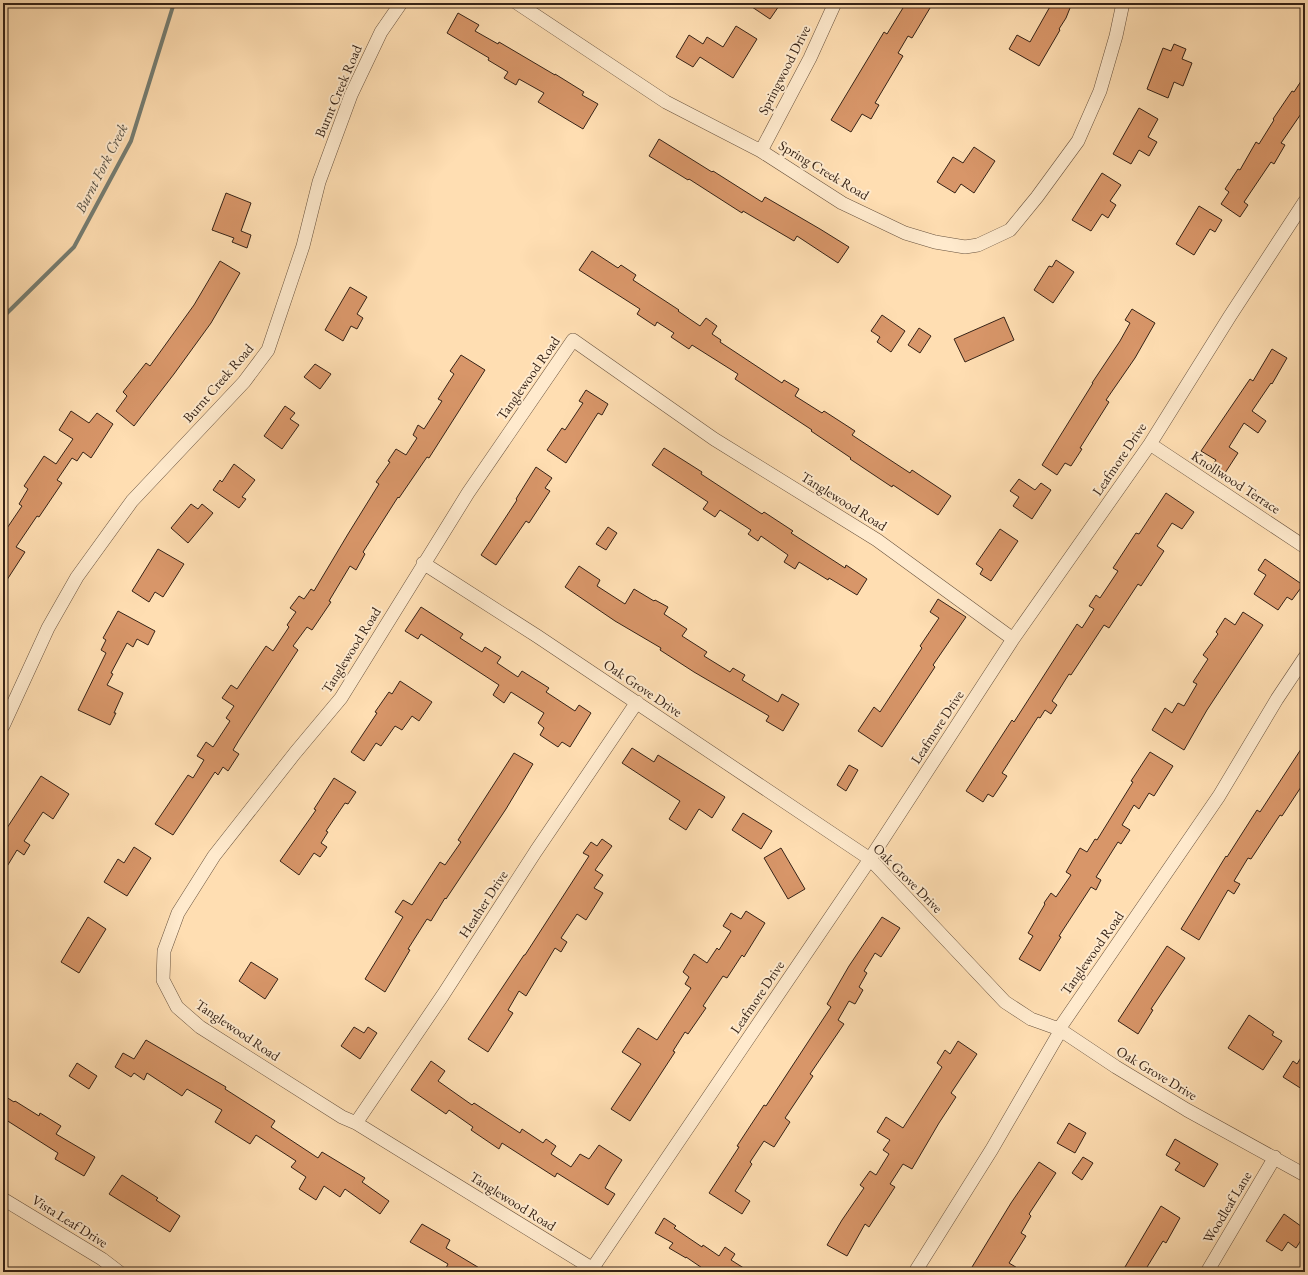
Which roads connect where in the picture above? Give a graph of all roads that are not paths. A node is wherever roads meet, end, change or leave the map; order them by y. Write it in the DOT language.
graph roads {
  1 [pos="401,3"];
  2 [pos="835,3"];
  3 [pos="1123,3"];
  4 [pos="524,5"];
  5 [pos="761,151"];
  6 [pos="1305,202"];
  7 [pos="1150,444"];
  8 [pos="1305,547"];
  9 [pos="423,564"];
  10 [pos="1013,640"];
  11 [pos="1305,657"];
  12 [pos="637,702"];
  13 [pos="3,726"];
  14 [pos="870,859"];
  15 [pos="1059,1029"];
  16 [pos="356,1123"];
  17 [pos="1275,1157"];
  18 [pos="1305,1175"];
  19 [pos="3,1199"];
  20 [pos="595,1270"];
  21 [pos="119,1272"];
  22 [pos="915,1272"];
  23 [pos="1207,1272"];
  1 -- 13 [label="street, Burnt Creek Road"];
  2 -- 5 [label="street, Springwood Drive"];
  3 -- 5 [label="street, Spring Creek Road"];
  4 -- 5 [label="street, Spring Creek Road"];
  6 -- 7 [label="street, Leafmore Drive"];
  7 -- 8 [label="street, Knollwood Terrace"];
  7 -- 10 [label="street, Leafmore Drive"];
  9 -- 10 [label="street, Tanglewood Road"];
  9 -- 12 [label="street, Oak Grove Drive"];
  9 -- 16 [label="street, Tanglewood Road"];
  10 -- 14 [label="street, Leafmore Drive"];
  11 -- 15 [label="street, Tanglewood Road"];
  12 -- 14 [label="street, Oak Grove Drive"];
  12 -- 16 [label="street, Heather Drive"];
  14 -- 15 [label="street, Oak Grove Drive"];
  14 -- 20 [label="street, Leafmore Drive"];
  15 -- 17 [label="street, Oak Grove Drive"];
  15 -- 22 [label="street, Tanglewood Road"];
  16 -- 20 [label="street, Tanglewood Road"];
  17 -- 18 [label="street, Oak Grove Drive"];
  17 -- 23 [label="street, Woodleaf Lane"];
  19 -- 21 [label="street, Vista Leaf Drive"];
}
